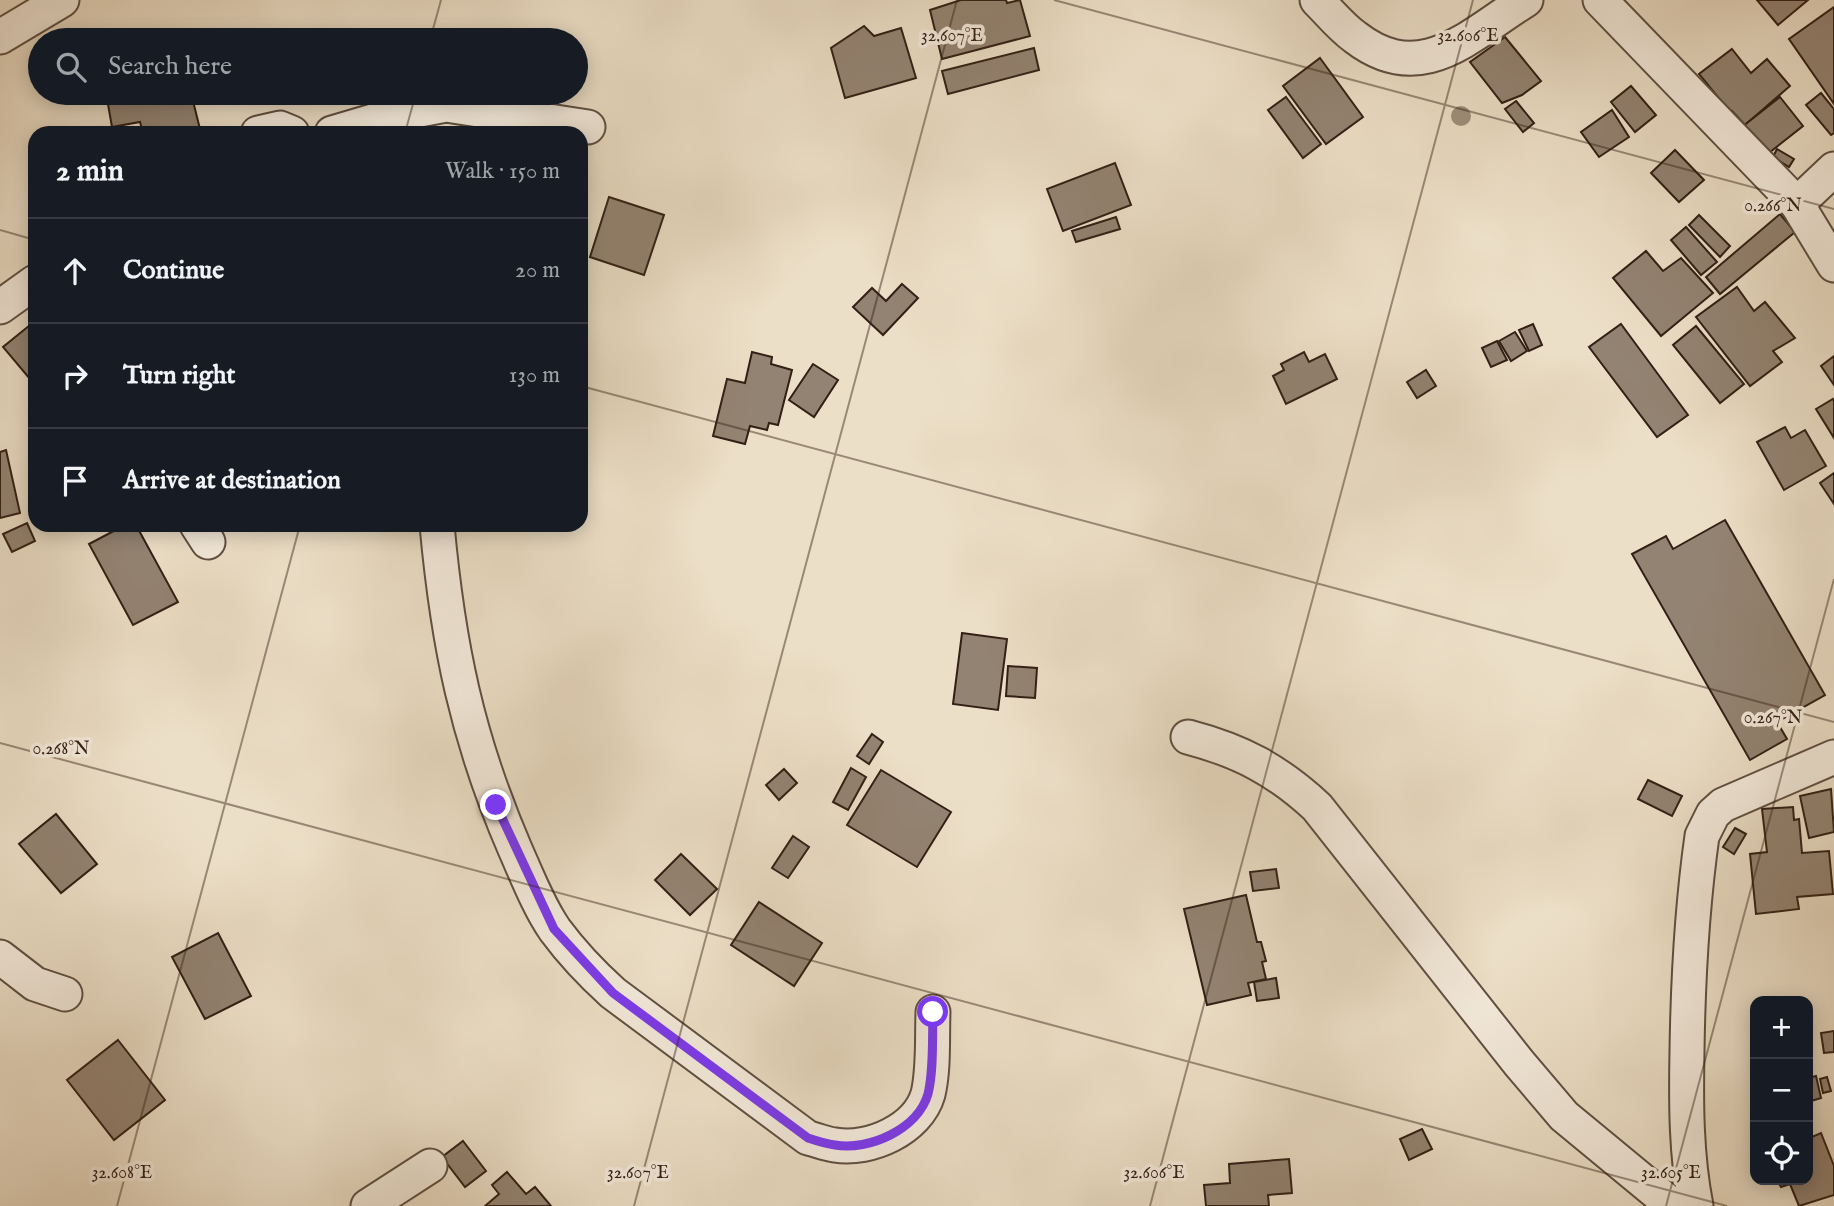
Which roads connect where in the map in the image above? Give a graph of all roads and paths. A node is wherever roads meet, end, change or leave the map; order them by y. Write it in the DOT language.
graph roads {
  1 [pos="62,0"];
  2 [pos="1317,0"];
  3 [pos="1526,0"];
  4 [pos="1605,2"];
  5 [pos="0,37"];
  6 [pos="446,105"];
  7 [pos="446,105"];
  8 [pos="355,126"];
  9 [pos="582,126"];
  10 [pos="1834,169"];
  11 [pos="1797,204"];
  12 [pos="1834,265"];
  13 [pos="28,287"];
  14 [pos="0,307"];
  15 [pos="438,532"];
  16 [pos="1188,737"];
  17 [pos="1834,757"];
  18 [pos="0,957"];
  19 [pos="65,994"];
  20 [pos="933,1012"];
  21 [pos="430,1166"];
  22 [pos="368,1206"];
  23 [pos="1673,1206"];
  24 [pos="1696,1206"];
  1 -- 5 [label="street"];
  2 -- 3 [label="street"];
  4 -- 11 [label="street"];
  6 -- 8 [label="street"];
  7 -- 9 [label="street"];
  10 -- 11 [label="street"];
  11 -- 12 [label="street"];
  13 -- 14 [label="street"];
  15 -- 20 [label="street"];
  16 -- 23 [label="street"];
  17 -- 24 [label="street"];
  18 -- 19 [label="street"];
  21 -- 22 [label="street"];
}
